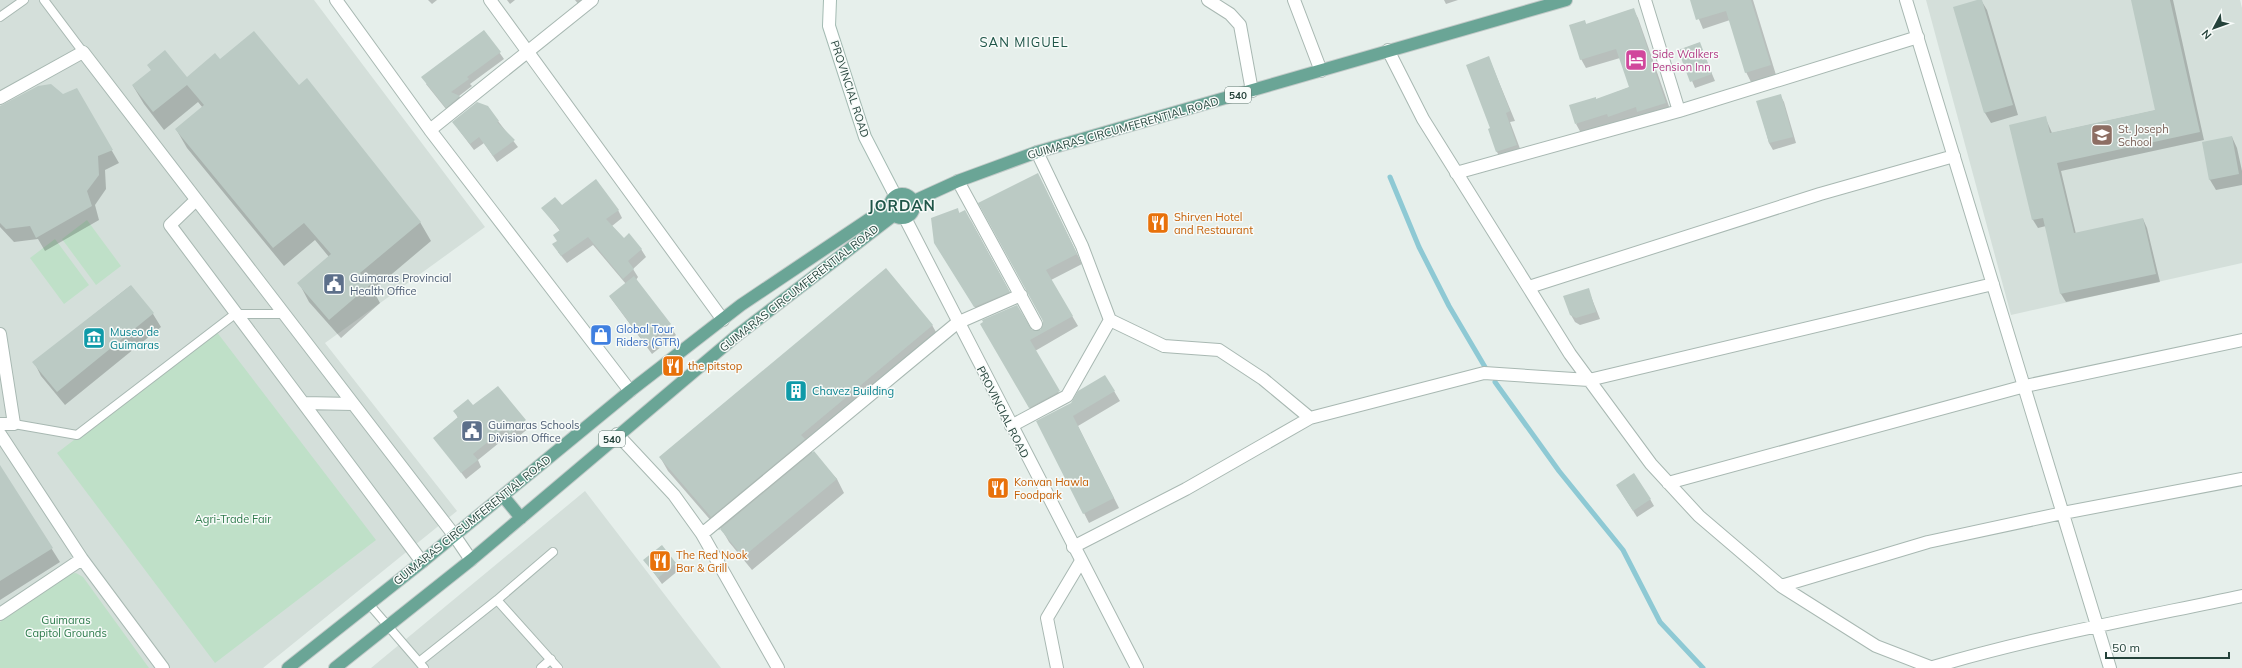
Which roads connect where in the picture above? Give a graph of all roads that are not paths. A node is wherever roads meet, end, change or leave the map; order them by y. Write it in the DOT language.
graph roads {
  1 [pos="24,0"];
  2 [pos="44,0"];
  3 [pos="336,0"];
  4 [pos="490,0"];
  5 [pos="592,0"];
  6 [pos="830,0"];
  7 [pos="1208,0"];
  8 [pos="1294,0"];
  9 [pos="1566,0"];
  10 [pos="1645,0"];
  11 [pos="1906,0"];
  12 [pos="0,17"];
  13 [pos="1918,37"];
  14 [pos="1388,50"];
  15 [pos="83,52"];
  16 [pos="527,53"];
  17 [pos="1321,71"];
  18 [pos="1252,91"];
  19 [pos="0,98"];
  20 [pos="1679,111"];
  21 [pos="430,130"];
  22 [pos="1036,152"];
  23 [pos="1954,156"];
  24 [pos="1456,172"];
  25 [pos="958,181"];
  26 [pos="196,200"];
  27 [pos="914,201"];
  28 [pos="896,208"];
  29 [pos="1993,284"];
  30 [pos="1529,286"];
  31 [pos="1021,295"];
  32 [pos="235,314"];
  33 [pos="283,314"];
  34 [pos="723,320"];
  35 [pos="1110,320"];
  36 [pos="957,323"];
  37 [pos="1036,324"];
  38 [pos="0,334"];
  39 [pos="2242,340"];
  40 [pos="1589,380"];
  41 [pos="2025,386"];
  42 [pos="630,391"];
  43 [pos="304,403"];
  44 [pos="353,404"];
  45 [pos="1310,418"];
  46 [pos="0,424"];
  47 [pos="14,424"];
  48 [pos="1011,426"];
  49 [pos="0,434"];
  50 [pos="617,434"];
  51 [pos="2242,478"];
  52 [pos="1668,483"];
  53 [pos="503,496"];
  54 [pos="2063,513"];
  55 [pos="521,518"];
  56 [pos="702,534"];
  57 [pos="454,535"];
  58 [pos="1073,546"];
  59 [pos="553,552"];
  60 [pos="82,559"];
  61 [pos="471,560"];
  62 [pos="1081,561"];
  63 [pos="422,562"];
  64 [pos="1781,586"];
  65 [pos="2242,596"];
  66 [pos="497,600"];
  67 [pos="369,604"];
  68 [pos="0,614"];
  69 [pos="388,626"];
  70 [pos="2097,627"];
  71 [pos="551,660"];
  72 [pos="422,665"];
  73 [pos="163,668"];
  74 [pos="288,668"];
  75 [pos="335,668"];
  76 [pos="542,668"];
  77 [pos="558,668"];
  78 [pos="778,668"];
  79 [pos="1057,668"];
  80 [pos="1136,668"];
  81 [pos="1933,668"];
  82 [pos="2110,668"];
  1 -- 12 [label="lane"];
  2 -- 15 [label="lane"];
  3 -- 21 [label="street"];
  4 -- 16 [label="street"];
  5 -- 16 [label="street"];
  6 -- 28 [label="street, PROVINCIAL ROAD"];
  7 -- 18 [label="street"];
  8 -- 17 [label="street"];
  9 -- 14 [label="main road, GUIMARAS CIRCUMFERENTIAL ROAD / 540"];
  10 -- 20 [label="street"];
  11 -- 13 [label="street"];
  13 -- 20 [label="street"];
  13 -- 23 [label="street"];
  14 -- 17 [label="main road, GUIMARAS CIRCUMFERENTIAL ROAD / 540"];
  14 -- 24 [label="street"];
  15 -- 19 [label="street"];
  15 -- 26 [label="street"];
  16 -- 21 [label="street"];
  16 -- 34 [label="street"];
  17 -- 18 [label="main road, GUIMARAS CIRCUMFERENTIAL ROAD / 540"];
  18 -- 22 [label="main road, GUIMARAS CIRCUMFERENTIAL ROAD / 540"];
  20 -- 24 [label="street"];
  21 -- 42 [label="street"];
  22 -- 25 [label="main road, GUIMARAS CIRCUMFERENTIAL ROAD / 540"];
  22 -- 35 [label="street"];
  23 -- 29 [label="street"];
  23 -- 30 [label="street"];
  24 -- 30 [label="street"];
  25 -- 27 [label="main road, GUIMARAS CIRCUMFERENTIAL ROAD / 540"];
  25 -- 31 [label="street"];
  26 -- 32 [label="street"];
  26 -- 33 [label="street"];
  27 -- 28 [label="main road"];
  27 -- 28 [label="main road, 540"];
  28 -- 34 [label="main road, GUIMARAS CIRCUMFERENTIAL ROAD / 540"];
  28 -- 36 [label="street, PROVINCIAL ROAD"];
  28 -- 50 [label="main road, GUIMARAS CIRCUMFERENTIAL ROAD / 540"];
  29 -- 40 [label="street"];
  29 -- 41 [label="street"];
  30 -- 40 [label="street"];
  31 -- 36 [label="street"];
  31 -- 37 [label="street"];
  32 -- 33 [label="lane"];
  32 -- 43 [label="street"];
  32 -- 47 [label="lane"];
  33 -- 44 [label="street"];
  34 -- 42 [label="main road, GUIMARAS CIRCUMFERENTIAL ROAD / 540"];
  35 -- 45 [label="street"];
  35 -- 48 [label="street"];
  36 -- 48 [label="street, PROVINCIAL ROAD"];
  36 -- 56 [label="street"];
  38 -- 47 [label="street"];
  39 -- 41 [label="street"];
  40 -- 45 [label="street"];
  40 -- 52 [label="street"];
  41 -- 52 [label="street"];
  41 -- 54 [label="street"];
  42 -- 53 [label="main road, GUIMARAS CIRCUMFERENTIAL ROAD / 540"];
  43 -- 44 [label="street"];
  43 -- 63 [label="street"];
  44 -- 57 [label="street"];
  45 -- 58 [label="street"];
  46 -- 47 [label="street"];
  48 -- 58 [label="street, PROVINCIAL ROAD"];
  49 -- 60 [label="street"];
  50 -- 55 [label="main road, GUIMARAS CIRCUMFERENTIAL ROAD / 540"];
  50 -- 56 [label="street"];
  51 -- 54 [label="street"];
  52 -- 64 [label="street"];
  53 -- 55 [label="main road"];
  53 -- 57 [label="main road, GUIMARAS CIRCUMFERENTIAL ROAD / 540"];
  54 -- 64 [label="street"];
  54 -- 70 [label="street"];
  55 -- 61 [label="main road, GUIMARAS CIRCUMFERENTIAL ROAD / 540"];
  56 -- 78 [label="street"];
  57 -- 61 [label="street"];
  57 -- 63 [label="main road, GUIMARAS CIRCUMFERENTIAL ROAD / 540"];
  58 -- 62 [label="street, PROVINCIAL ROAD"];
  59 -- 66 [label="lane"];
  60 -- 68 [label="street"];
  60 -- 73 [label="street"];
  61 -- 69 [label="main road, GUIMARAS CIRCUMFERENTIAL ROAD / 540"];
  62 -- 79 [label="street"];
  62 -- 80 [label="street, PROVINCIAL ROAD"];
  63 -- 67 [label="main road, GUIMARAS CIRCUMFERENTIAL ROAD / 540"];
  64 -- 81 [label="street"];
  65 -- 70 [label="street"];
  66 -- 71 [label="lane"];
  66 -- 72 [label="lane"];
  67 -- 69 [label="lane"];
  67 -- 74 [label="main road, GUIMARAS CIRCUMFERENTIAL ROAD / 540"];
  69 -- 72 [label="lane"];
  69 -- 75 [label="main road, GUIMARAS CIRCUMFERENTIAL ROAD / 540"];
  70 -- 81 [label="street"];
  70 -- 82 [label="street"];
  71 -- 76 [label="lane"];
  71 -- 77 [label="lane"];
}
